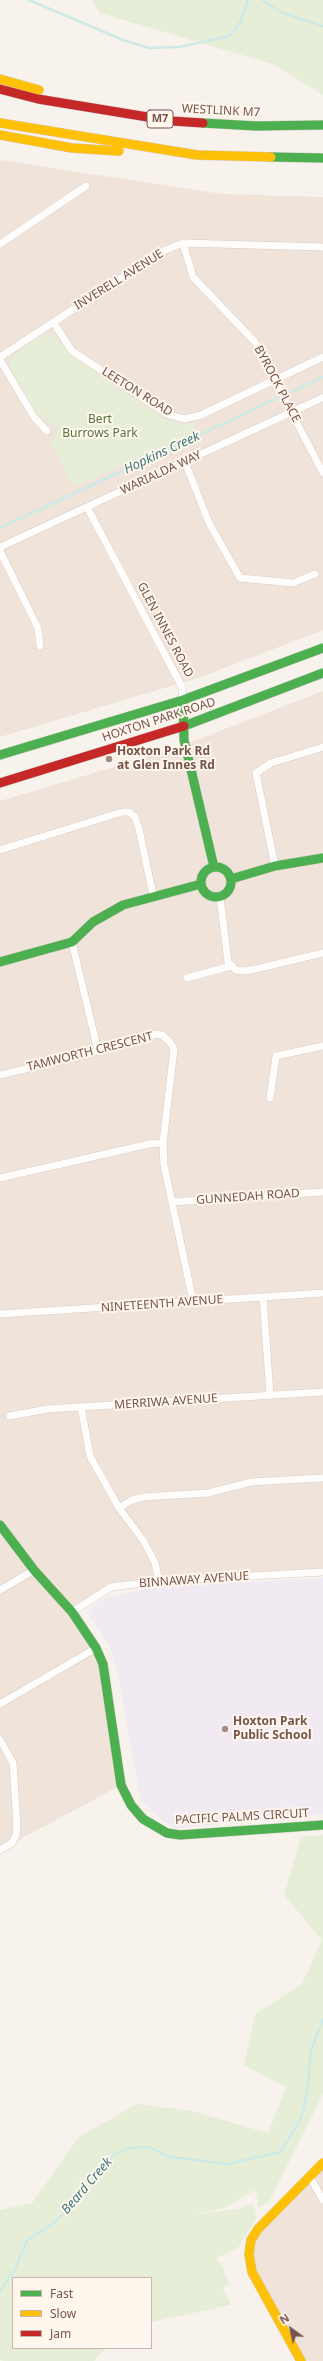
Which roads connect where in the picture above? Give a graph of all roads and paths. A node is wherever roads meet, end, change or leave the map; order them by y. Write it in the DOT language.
graph roads {
  1 [pos="0,79"];
  2 [pos="0,89"];
  3 [pos="172,121"];
  4 [pos="0,123"];
  5 [pos="323,125"];
  6 [pos="0,135"];
  7 [pos="197,155"];
  8 [pos="323,158"];
  9 [pos="86,186"];
  10 [pos="183,243"];
  11 [pos="0,244"];
  12 [pos="323,247"];
  13 [pos="53,322"];
  14 [pos="323,357"];
  15 [pos="0,359"];
  16 [pos="274,379"];
  17 [pos="322,398"];
  18 [pos="291,412"];
  19 [pos="47,431"];
  20 [pos="185,462"];
  21 [pos="323,473"];
  22 [pos="87,507"];
  23 [pos="0,547"];
  24 [pos="0,551"];
  25 [pos="315,574"];
  26 [pos="40,646"];
  27 [pos="323,648"];
  28 [pos="323,673"];
  29 [pos="183,700"];
  30 [pos="183,726"];
  31 [pos="323,747"];
  32 [pos="0,755"];
  33 [pos="0,783"];
  34 [pos="0,850"];
  35 [pos="323,858"];
  36 [pos="275,866"];
  37 [pos="214,867"];
  38 [pos="231,879"];
  39 [pos="201,884"];
  40 [pos="153,895"];
  41 [pos="220,897"];
  42 [pos="72,942"];
  43 [pos="323,953"];
  44 [pos="0,962"];
  45 [pos="231,966"];
  46 [pos="186,978"];
  47 [pos="323,1046"];
  48 [pos="98,1051"];
  49 [pos="0,1075"];
  50 [pos="270,1098"];
  51 [pos="163,1143"];
  52 [pos="0,1178"];
  53 [pos="323,1192"];
  54 [pos="173,1202"];
  55 [pos="323,1293"];
  56 [pos="263,1297"];
  57 [pos="193,1301"];
  58 [pos="0,1314"];
  59 [pos="323,1392"];
  60 [pos="270,1395"];
  61 [pos="81,1407"];
  62 [pos="10,1416"];
  63 [pos="323,1478"];
  64 [pos="119,1508"];
  65 [pos="0,1525"];
  66 [pos="34,1570"];
  67 [pos="323,1572"];
  68 [pos="159,1581"];
  69 [pos="0,1590"];
  70 [pos="72,1612"];
  71 [pos="96,1648"];
  72 [pos="0,1704"];
  73 [pos="0,1740"];
  74 [pos="323,1825"];
  75 [pos="0,1850"];
  76 [pos="323,2163"];
  77 [pos="310,2177"];
  78 [pos="323,2200"];
  79 [pos="301,2361"];
  1 -- 3 [label="main road, M7"];
  2 -- 3 [label="main road, WESTLINK M7 / M7"];
  3 -- 5 [label="main road, WESTLINK M7 / M7"];
  4 -- 7 [label="main road"];
  6 -- 7 [label="main road"];
  7 -- 8 [label="main road"];
  9 -- 11 [label="street"];
  10 -- 12 [label="street, INVERELL AVENUE"];
  10 -- 13 [label="street, INVERELL AVENUE"];
  10 -- 16 [label="street, BYROCK PLACE"];
  13 -- 15 [label="street, INVERELL AVENUE"];
  13 -- 16 [label="street, LEETON ROAD"];
  14 -- 16 [label="street, LEETON ROAD"];
  15 -- 19 [label="street"];
  16 -- 18 [label="street, BYROCK PLACE"];
  17 -- 18 [label="street, WARIALDA WAY"];
  18 -- 20 [label="street, WARIALDA WAY"];
  18 -- 21 [label="street, BYROCK PLACE"];
  20 -- 22 [label="street, WARIALDA WAY"];
  20 -- 25 [label="street"];
  22 -- 23 [label="street, WARIALDA WAY"];
  22 -- 29 [label="street, GLEN INNES ROAD"];
  24 -- 26 [label="street"];
  27 -- 29 [label="main road, HOXTON PARK ROAD"];
  28 -- 30 [label="main road, HOXTON PARK ROAD"];
  29 -- 30 [label="main road, GLEN INNES ROAD"];
  29 -- 32 [label="main road, HOXTON PARK ROAD"];
  30 -- 33 [label="main road, HOXTON PARK ROAD"];
  30 -- 37 [label="main road, GLEN INNES ROAD"];
  31 -- 36 [label="street"];
  34 -- 40 [label="street"];
  35 -- 36 [label="main road"];
  36 -- 38 [label="main road"];
  37 -- 38 [label="main road"];
  37 -- 39 [label="main road"];
  38 -- 41 [label="main road"];
  39 -- 40 [label="main road"];
  39 -- 41 [label="main road"];
  40 -- 42 [label="main road"];
  41 -- 45 [label="street"];
  42 -- 44 [label="main road"];
  42 -- 48 [label="street"];
  43 -- 45 [label="street"];
  45 -- 46 [label="street"];
  47 -- 50 [label="street"];
  48 -- 49 [label="street, TAMWORTH CRESCENT"];
  48 -- 51 [label="street, TAMWORTH CRESCENT"];
  51 -- 52 [label="street"];
  51 -- 54 [label="street, TAMWORTH CRESCENT"];
  53 -- 54 [label="street, GUNNEDAH ROAD"];
  54 -- 57 [label="street, TAMWORTH CRESCENT"];
  55 -- 56 [label="street, NINETEENTH AVENUE"];
  56 -- 57 [label="street, NINETEENTH AVENUE"];
  56 -- 60 [label="street"];
  57 -- 58 [label="street, NINETEENTH AVENUE"];
  59 -- 60 [label="street, MERRIWA AVENUE"];
  60 -- 61 [label="street, MERRIWA AVENUE"];
  61 -- 62 [label="street, MERRIWA AVENUE"];
  61 -- 64 [label="street"];
  63 -- 64 [label="street"];
  64 -- 68 [label="street"];
  65 -- 66 [label="main road, PACIFIC PALMS CIRCUIT"];
  66 -- 69 [label="street"];
  66 -- 70 [label="main road, PACIFIC PALMS CIRCUIT"];
  67 -- 68 [label="street, BINNAWAY AVENUE"];
  68 -- 70 [label="street, BINNAWAY AVENUE"];
  70 -- 71 [label="main road, PACIFIC PALMS CIRCUIT"];
  71 -- 72 [label="street"];
  71 -- 74 [label="main road, PACIFIC PALMS CIRCUIT"];
  73 -- 75 [label="street"];
  76 -- 77 [label="main road"];
  77 -- 78 [label="street"];
  77 -- 79 [label="main road"];
}
